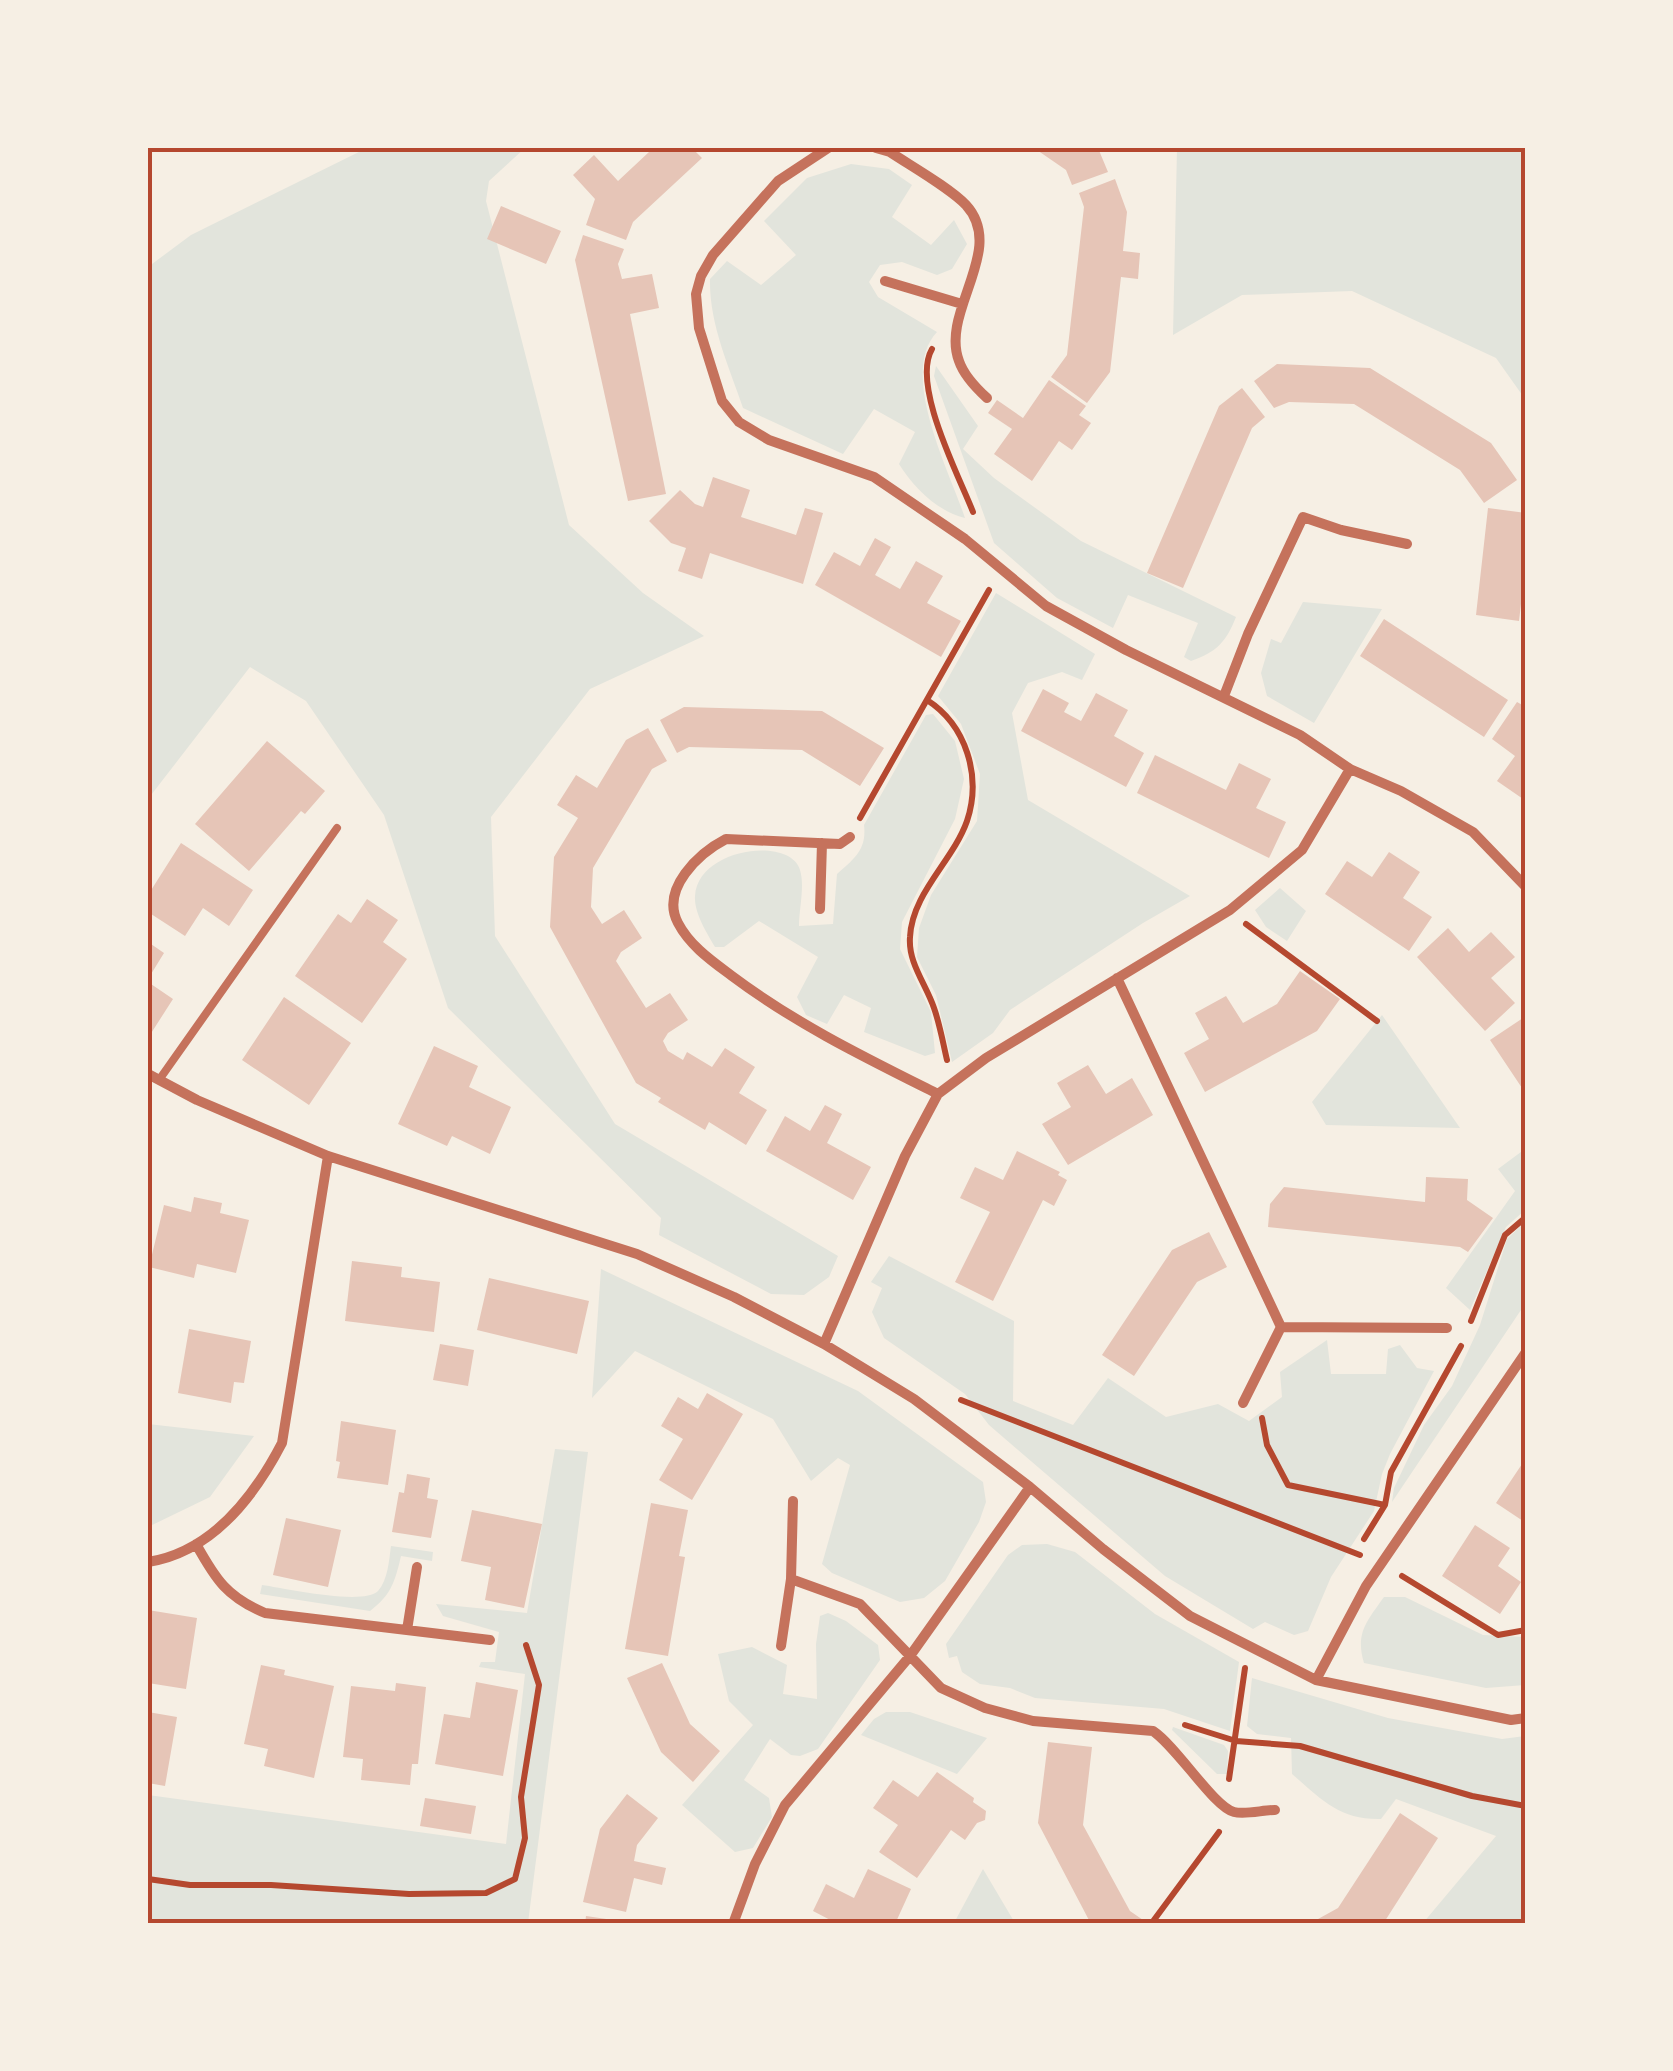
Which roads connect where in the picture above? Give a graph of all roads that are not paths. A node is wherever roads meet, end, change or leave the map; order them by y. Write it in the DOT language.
graph roads {
  1 [pos="828,148"];
  2 [pos="876,148"];
  3 [pos="885,281"];
  4 [pos="962,304"];
  5 [pos="987,398"];
  6 [pos="1408,544"];
  7 [pos="1224,696"];
  8 [pos="1350,769"];
  9 [pos="337,828"];
  10 [pos="850,837"];
  11 [pos="822,843"];
  12 [pos="1526,887"];
  13 [pos="820,909"];
  14 [pos="1117,978"];
  15 [pos="148,1074"];
  16 [pos="159,1080"];
  17 [pos="938,1094"];
  18 [pos="328,1156"];
  19 [pos="1281,1327"];
  20 [pos="1447,1328"];
  21 [pos="824,1344"];
  22 [pos="1526,1352"];
  23 [pos="1243,1403"];
  24 [pos="1030,1487"];
  25 [pos="794,1501"];
  26 [pos="196,1544"];
  27 [pos="148,1562"];
  28 [pos="417,1567"];
  29 [pos="791,1579"];
  30 [pos="407,1630"];
  31 [pos="490,1640"];
  32 [pos="780,1646"];
  33 [pos="910,1656"];
  34 [pos="1316,1680"];
  35 [pos="1526,1718"];
  36 [pos="1274,1810"];
  37 [pos="733,1924"];
  1 -- 7 [label="street"];
  2 -- 4 [label="street"];
  3 -- 4 [label="street"];
  4 -- 5 [label="street"];
  6 -- 7 [label="street"];
  7 -- 8 [label="street"];
  8 -- 12 [label="street"];
  8 -- 14 [label="street"];
  9 -- 16 [label="lane"];
  10 -- 11 [label="street"];
  11 -- 13 [label="street"];
  11 -- 17 [label="street"];
  14 -- 17 [label="street"];
  14 -- 19 [label="street"];
  15 -- 16 [label="street"];
  16 -- 18 [label="street"];
  17 -- 21 [label="street"];
  18 -- 21 [label="street"];
  18 -- 26 [label="street"];
  19 -- 20 [label="street"];
  19 -- 23 [label="street"];
  21 -- 24 [label="street"];
  22 -- 34 [label="street"];
  24 -- 33 [label="street"];
  24 -- 34 [label="street"];
  25 -- 29 [label="street"];
  26 -- 27 [label="street"];
  26 -- 30 [label="street"];
  28 -- 30 [label="street"];
  29 -- 32 [label="street"];
  29 -- 33 [label="street"];
  30 -- 31 [label="street"];
  33 -- 36 [label="street"];
  33 -- 37 [label="street"];
  34 -- 35 [label="street"];
}
